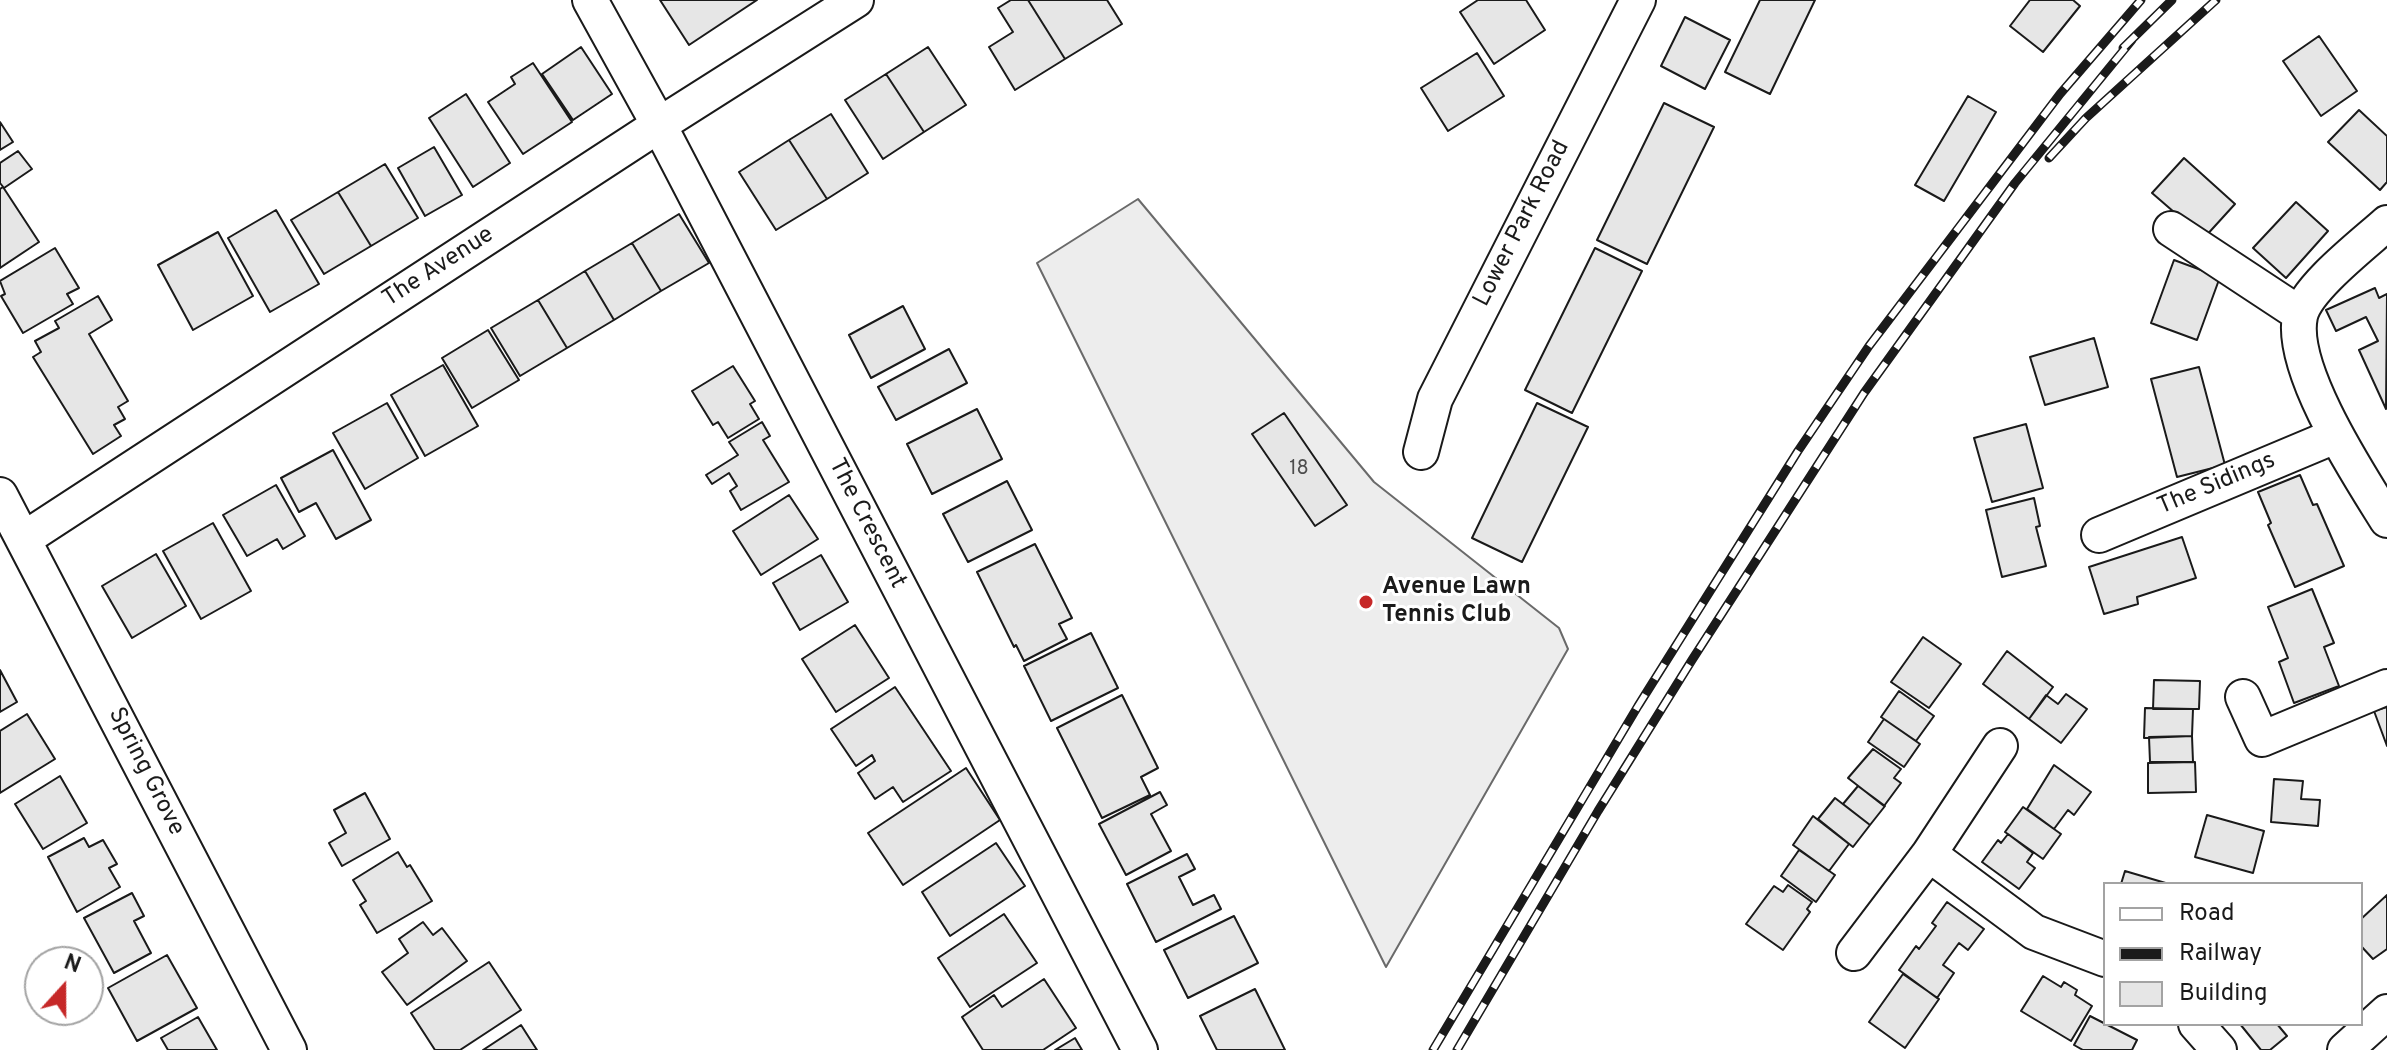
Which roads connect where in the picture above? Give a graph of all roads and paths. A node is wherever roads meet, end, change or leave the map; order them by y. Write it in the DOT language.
graph roads {
  1 [pos="590,0"];
  2 [pos="856,0"];
  3 [pos="1638,0"];
  4 [pos="659,125"];
  5 [pos="2387,223"];
  6 [pos="2171,229"];
  7 [pos="2300,314"];
  8 [pos="2335,436"];
  9 [pos="1421,452"];
  10 [pos="0,495"];
  11 [pos="2387,520"];
  12 [pos="2099,535"];
  13 [pos="24,539"];
  14 [pos="2387,687"];
  15 [pos="2243,697"];
  16 [pos="2000,746"];
  17 [pos="1929,854"];
  18 [pos="1854,953"];
  19 [pos="2103,958"];
  20 [pos="2387,1012"];
  21 [pos="2198,1026"];
  22 [pos="289,1050"];
  23 [pos="1140,1050"];
  24 [pos="2219,1050"];
  25 [pos="2345,1050"];
  1 -- 4 [label="street, The Crescent"];
  2 -- 4 [label="street, The Avenue"];
  3 -- 9 [label="street, Lower Park Road"];
  4 -- 13 [label="street, The Avenue"];
  4 -- 23 [label="street, The Crescent"];
  5 -- 7 [label="street"];
  6 -- 7 [label="street"];
  7 -- 8 [label="street"];
  8 -- 11 [label="street"];
  8 -- 12 [label="street, The Sidings"];
  10 -- 13 [label="street, Spring Grove"];
  13 -- 22 [label="street, Spring Grove"];
  14 -- 15 [label="street"];
  16 -- 17 [label="street"];
  17 -- 18 [label="street"];
  17 -- 19 [label="street"];
  20 -- 25 [label="street"];
  21 -- 24 [label="street"];
}
